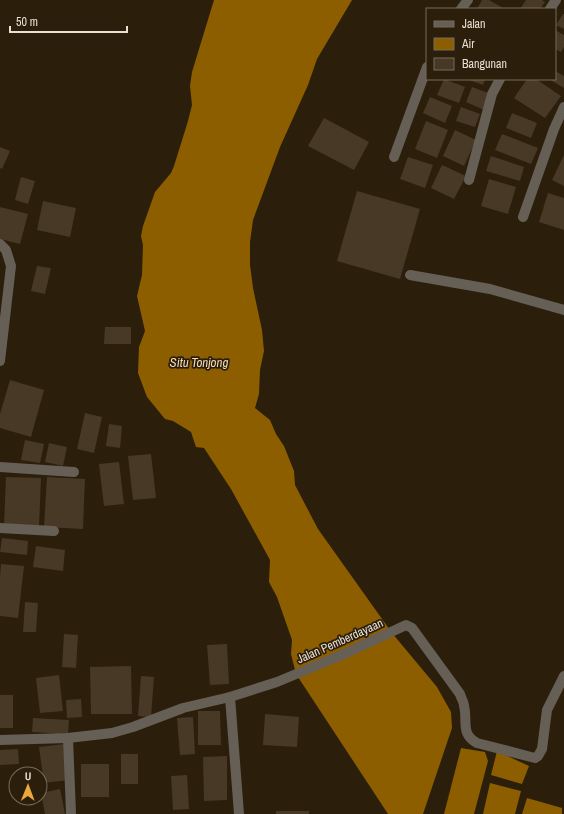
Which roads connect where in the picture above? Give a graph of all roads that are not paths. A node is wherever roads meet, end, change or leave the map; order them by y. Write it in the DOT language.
graph roads {
  1 [pos="468,0"];
  2 [pos="462,8"];
  3 [pos="426,70"];
  4 [pos="499,80"];
  5 [pos="564,107"];
  6 [pos="394,157"];
  7 [pos="469,180"];
  8 [pos="523,217"];
  9 [pos="0,244"];
  10 [pos="410,275"];
  11 [pos="564,310"];
  12 [pos="0,361"];
  13 [pos="0,467"];
  14 [pos="74,472"];
  15 [pos="0,528"];
  16 [pos="54,531"];
  17 [pos="564,676"];
  18 [pos="230,697"];
  19 [pos="68,738"];
  20 [pos="0,740"];
  21 [pos="71,813"];
  22 [pos="239,814"];
  1 -- 2 [label="street"];
  3 -- 6 [label="street"];
  4 -- 7 [label="street"];
  5 -- 8 [label="street"];
  9 -- 12 [label="street"];
  10 -- 11 [label="street"];
  13 -- 14 [label="street"];
  15 -- 16 [label="street"];
  17 -- 18 [label="street, Jalan Pemberdayaan"];
  18 -- 19 [label="street, Jalan Pemberdayaan"];
  18 -- 22 [label="street"];
  19 -- 20 [label="street, Jalan Pemberdayaan"];
  19 -- 21 [label="street"];
}
